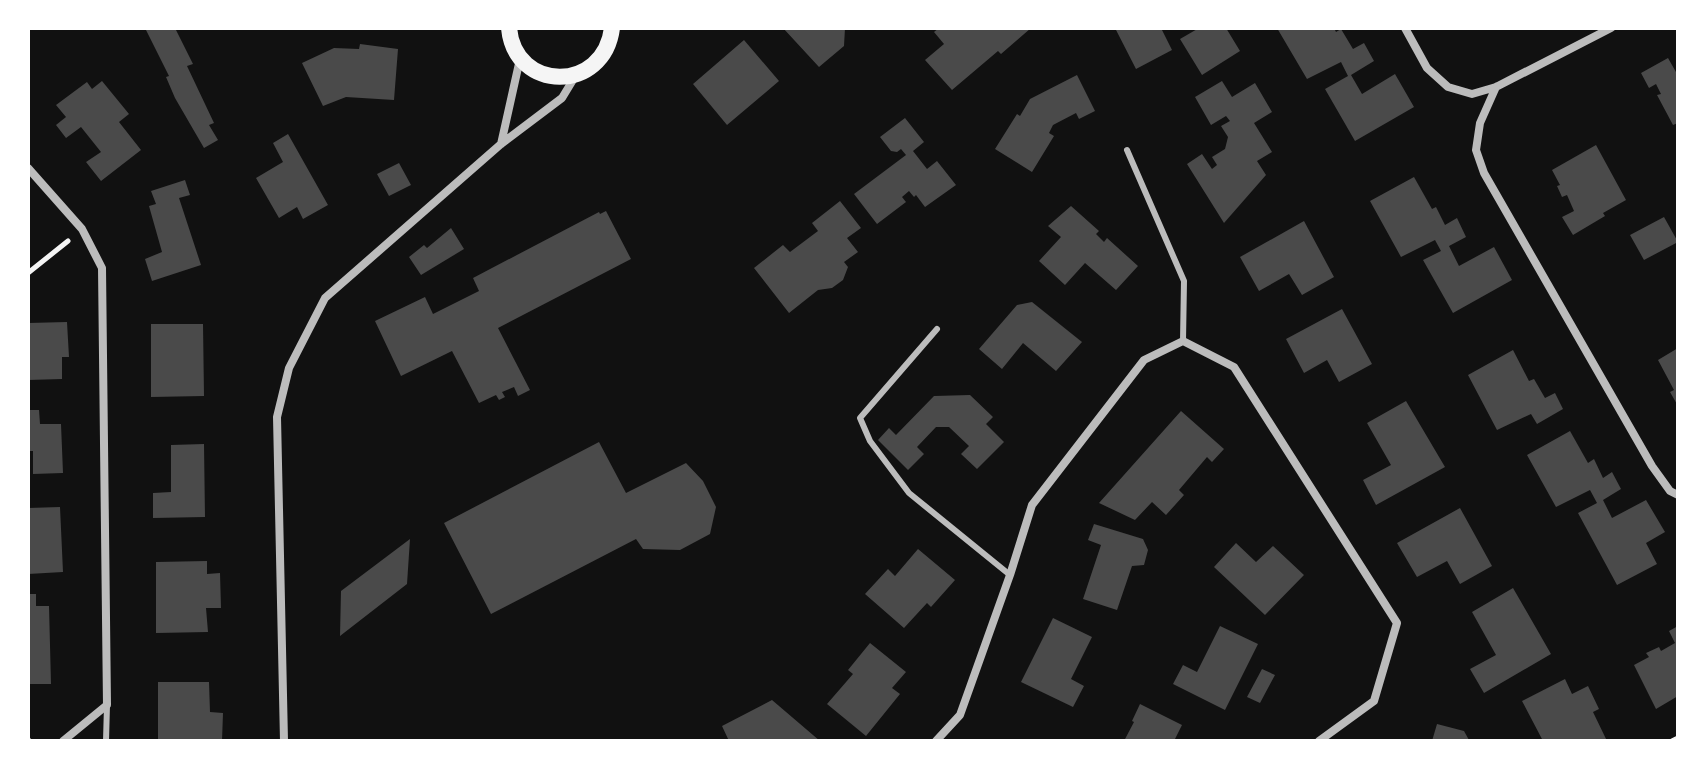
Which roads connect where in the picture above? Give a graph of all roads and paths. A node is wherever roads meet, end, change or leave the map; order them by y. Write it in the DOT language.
graph roads {
  1 [pos="509,28"];
  2 [pos="612,28"];
  3 [pos="1405,28"];
  4 [pos="1611,28"];
  5 [pos="520,59"];
  6 [pos="576,75"];
  7 [pos="1496,87"];
  8 [pos="501,144"];
  9 [pos="1127,150"];
  10 [pos="28,168"];
  11 [pos="82,229"];
  12 [pos="28,273"];
  13 [pos="937,329"];
  14 [pos="1183,341"];
  15 [pos="1678,495"];
  16 [pos="1010,575"];
  17 [pos="107,705"];
  18 [pos="1678,738"];
  19 [pos="63,741"];
  20 [pos="106,741"];
  21 [pos="284,741"];
  22 [pos="936,741"];
  23 [pos="1319,741"];
  24 [pos="1672,741"];
  1 -- 5 [label="main road"];
  2 -- 6 [label="main road"];
  3 -- 7 [label="street"];
  4 -- 7 [label="street"];
  5 -- 6 [label="main road"];
  5 -- 8 [label="street"];
  6 -- 8 [label="street"];
  7 -- 15 [label="street"];
  8 -- 21 [label="street"];
  9 -- 14 [label="lane"];
  10 -- 11 [label="street"];
  11 -- 12 [label="path"];
  11 -- 17 [label="street"];
  13 -- 16 [label="lane"];
  14 -- 16 [label="street"];
  14 -- 23 [label="street"];
  16 -- 22 [label="street"];
  17 -- 19 [label="street"];
  17 -- 20 [label="lane"];
  18 -- 24 [label="path"];
}
